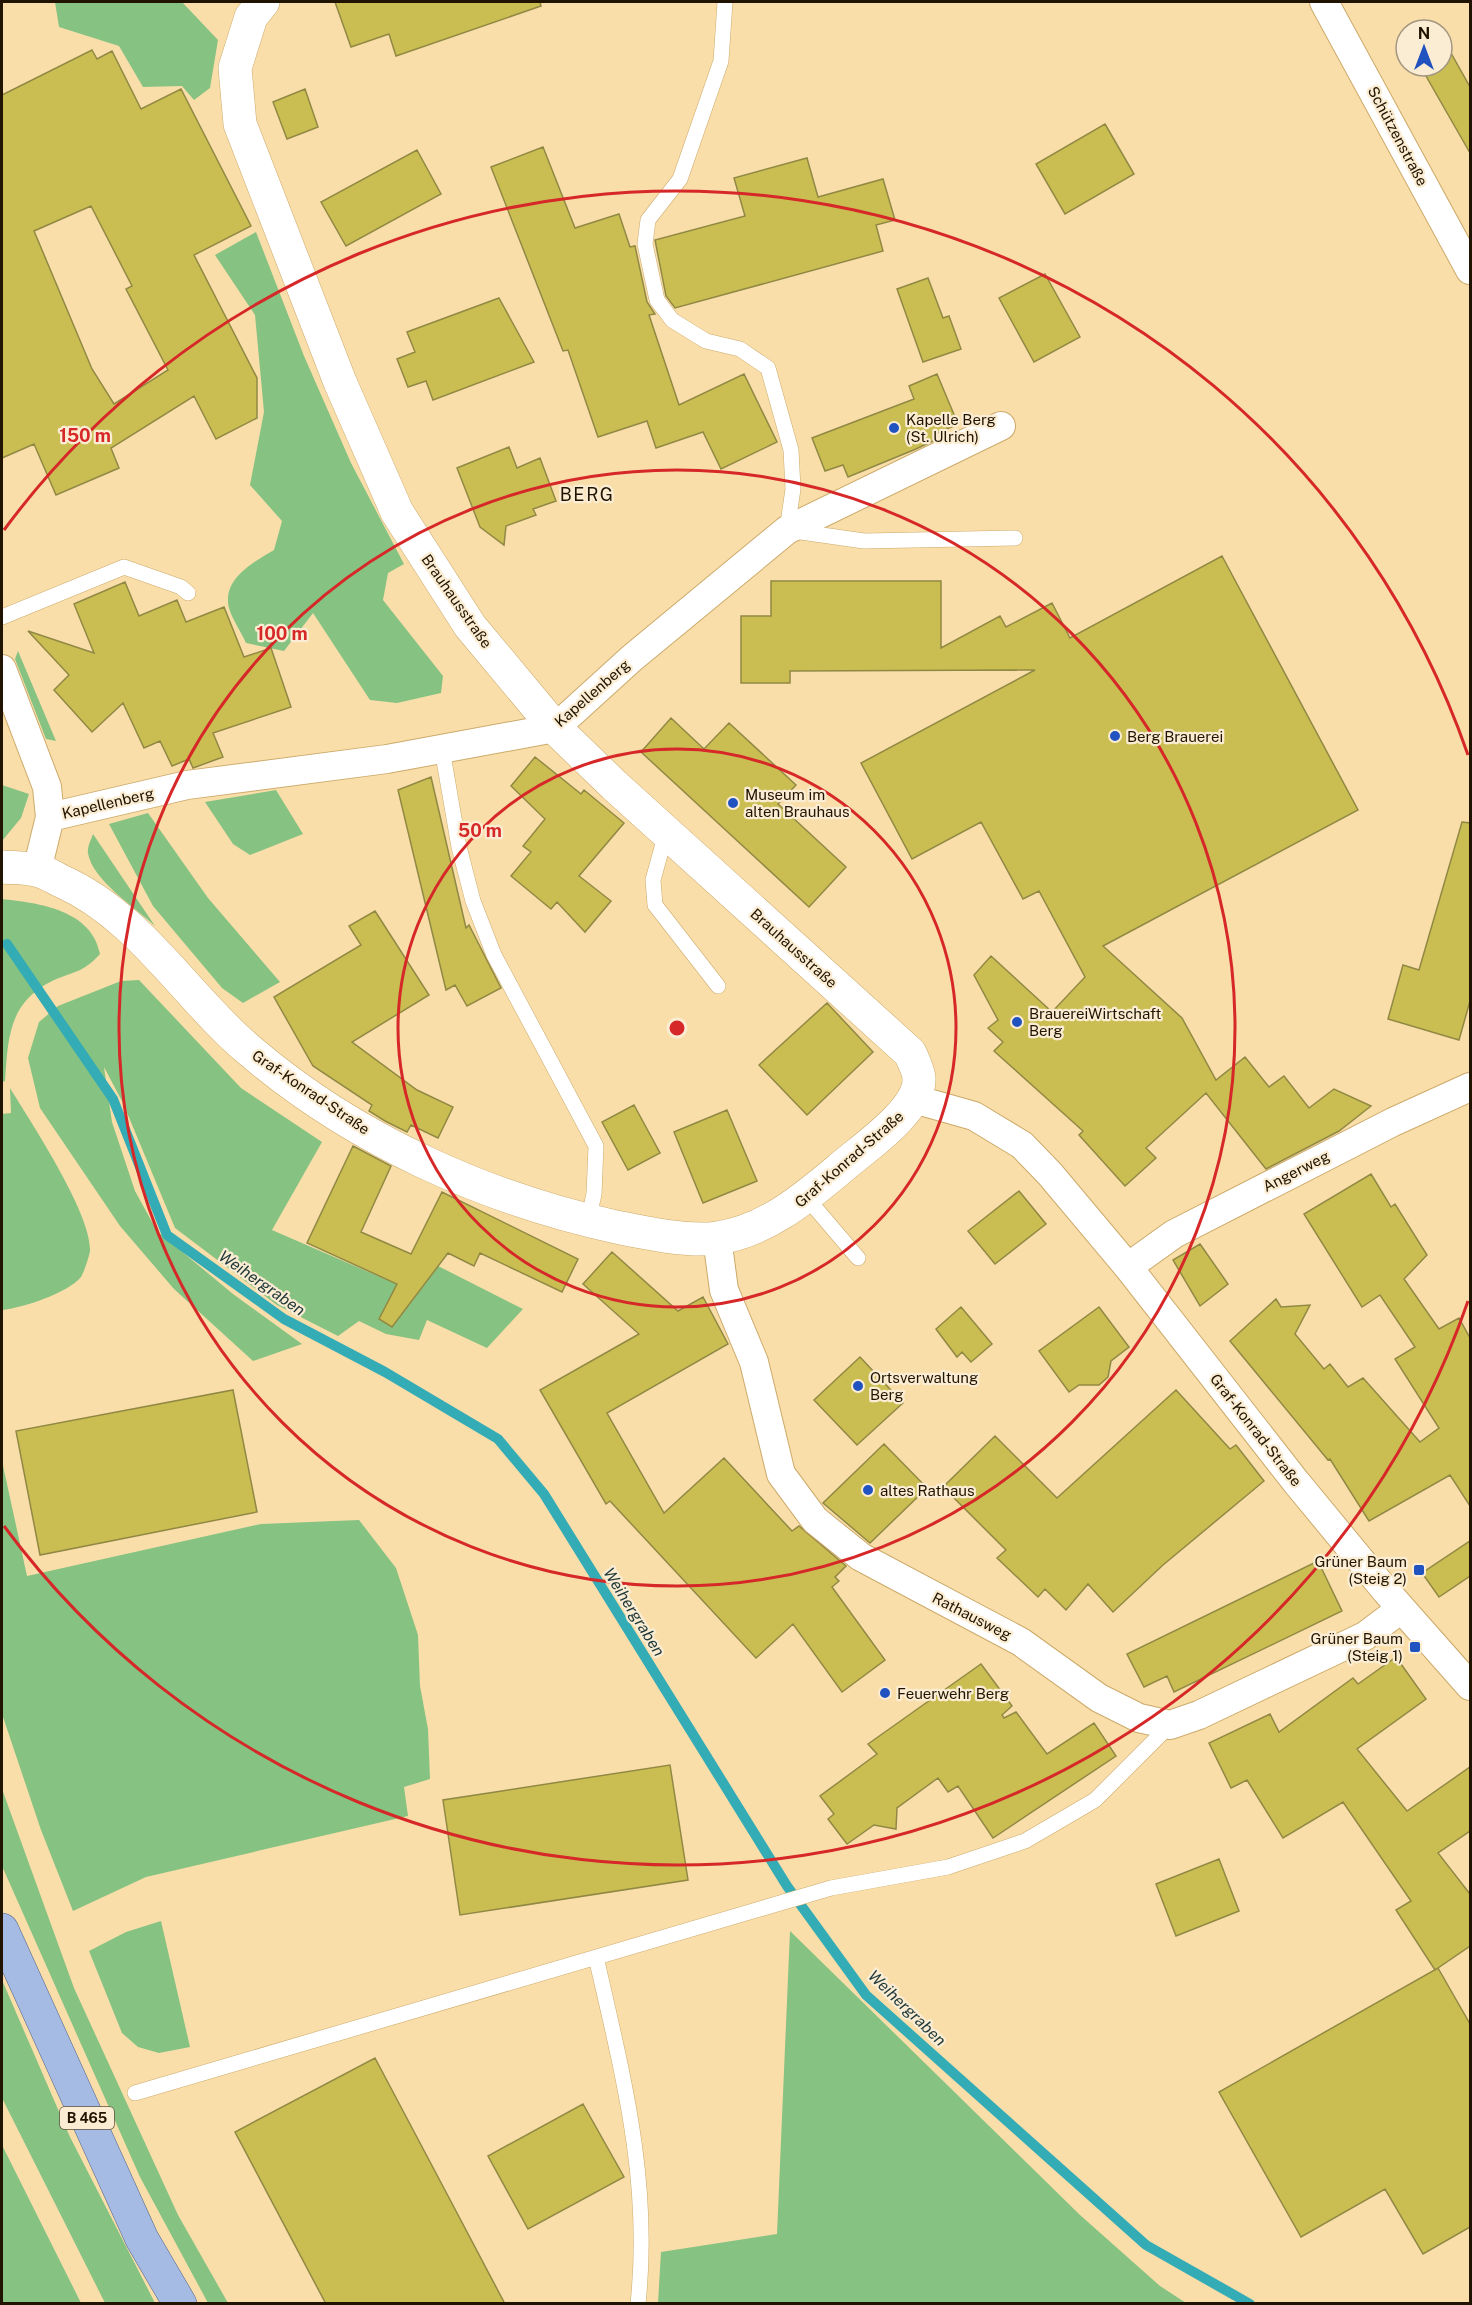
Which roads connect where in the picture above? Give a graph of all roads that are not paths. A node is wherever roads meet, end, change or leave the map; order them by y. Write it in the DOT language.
graph roads {
  1 [pos="262,2"];
  2 [pos="725,2"];
  3 [pos="1324,2"];
  4 [pos="1470,270"];
  5 [pos="1002,426"];
  6 [pos="787,530"];
  7 [pos="1015,538"];
  8 [pos="188,593"];
  9 [pos="2,617"];
  10 [pos="2,669"];
  11 [pos="555,728"];
  12 [pos="442,749"];
  13 [pos="50,817"];
  14 [pos="666,832"];
  15 [pos="2,867"];
  16 [pos="37,870"];
  17 [pos="718,986"];
  18 [pos="1470,1087"];
  19 [pos="914,1099"];
  20 [pos="806,1197"];
  21 [pos="588,1221"];
  22 [pos="717,1238"];
  23 [pos="858,1257"];
  24 [pos="1128,1267"];
  25 [pos="1401,1609"];
  26 [pos="1470,1686"];
  27 [pos="1170,1725"];
  28 [pos="2,1930"];
  29 [pos="596,1957"];
  30 [pos="135,2093"];
  31 [pos="180,2304"];
  32 [pos="638,2304"];
  1 -- 11 [label="street, Brauhausstraße"];
  2 -- 6 [label="lane"];
  3 -- 4 [label="street, Schützenstraße"];
  5 -- 6 [label="street, Kapellenberg"];
  6 -- 7 [label="lane"];
  6 -- 11 [label="street, Kapellenberg"];
  8 -- 9 [label="lane"];
  10 -- 13 [label="street"];
  11 -- 12 [label="street, Kapellenberg"];
  11 -- 14 [label="street, Brauhausstraße"];
  12 -- 13 [label="street, Kapellenberg"];
  12 -- 21 [label="lane"];
  13 -- 16 [label="street"];
  14 -- 17 [label="lane"];
  14 -- 19 [label="street, Brauhausstraße"];
  15 -- 16 [label="street, Graf-Konrad-Straße"];
  16 -- 21 [label="street, Graf-Konrad-Straße"];
  18 -- 24 [label="street, Angerweg"];
  19 -- 20 [label="street, Graf-Konrad-Straße"];
  19 -- 24 [label="street, Graf-Konrad-Straße"];
  20 -- 22 [label="street, Graf-Konrad-Straße"];
  20 -- 23 [label="lane"];
  21 -- 22 [label="street, Graf-Konrad-Straße"];
  22 -- 27 [label="street, Rathausweg"];
  24 -- 25 [label="street, Graf-Konrad-Straße"];
  25 -- 26 [label="street, Graf-Konrad-Straße"];
  25 -- 27 [label="street"];
  27 -- 29 [label="lane"];
  28 -- 31 [label="main road, B 465"];
  29 -- 30 [label="lane"];
  29 -- 32 [label="lane"];
}
